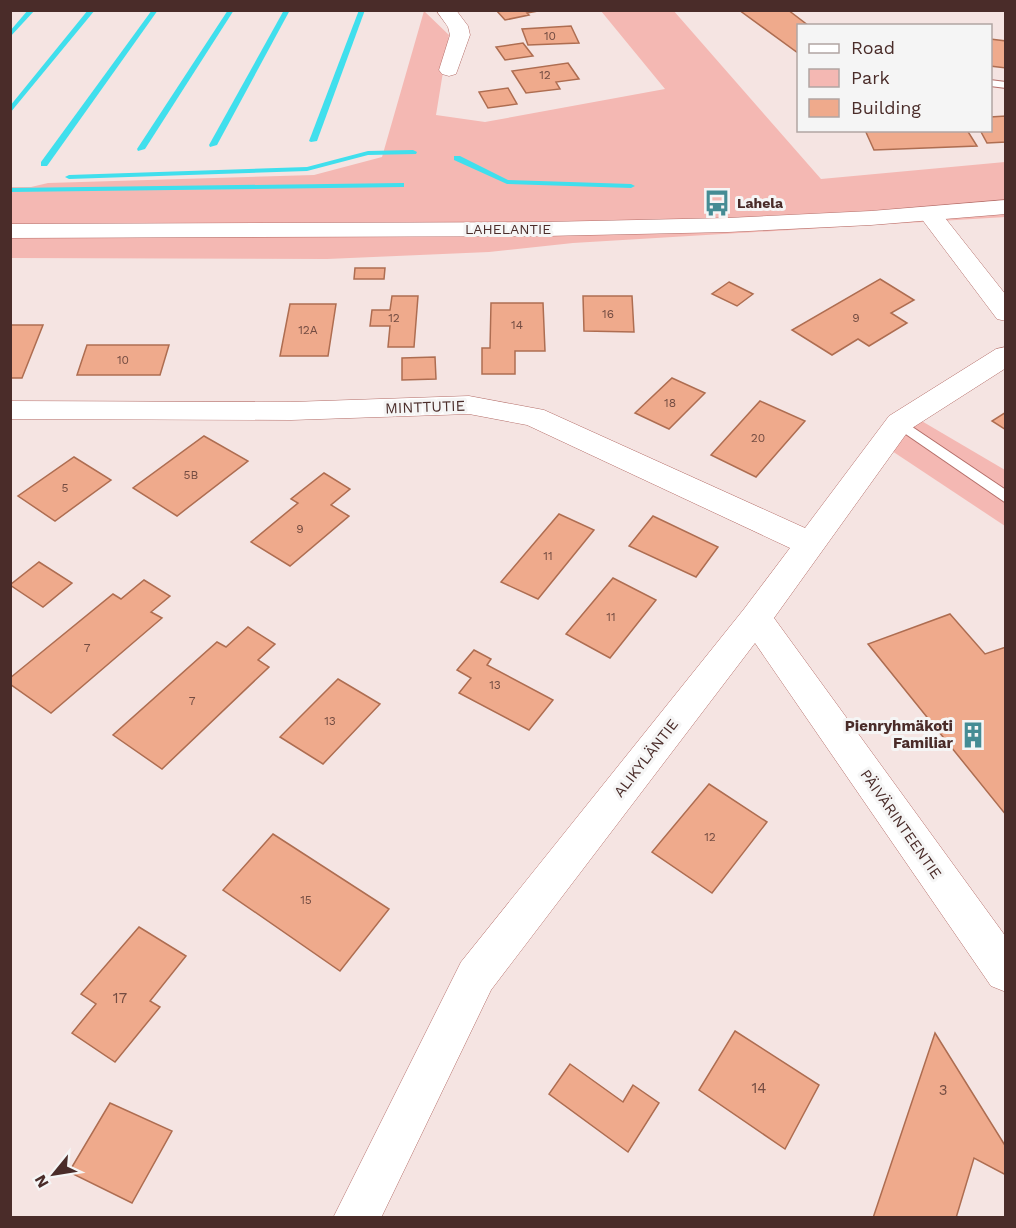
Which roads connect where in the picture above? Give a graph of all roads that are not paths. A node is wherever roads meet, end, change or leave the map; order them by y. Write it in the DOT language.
graph roads {
  1 [pos="445,10"];
  2 [pos="449,70"];
  3 [pos="1005,207"];
  4 [pos="930,214"];
  5 [pos="10,231"];
  6 [pos="1005,313"];
  7 [pos="1005,355"];
  8 [pos="10,410"];
  9 [pos="899,423"];
  10 [pos="1005,498"];
  11 [pos="810,544"];
  12 [pos="756,618"];
  13 [pos="1005,972"];
  14 [pos="356,1218"];
  1 -- 2 [label="street"];
  3 -- 4 [label="street, LAHELANTIE"];
  4 -- 5 [label="street, LAHELANTIE"];
  4 -- 6 [label="street"];
  7 -- 9 [label="street, ALIKYLÄNTIE"];
  8 -- 11 [label="street, MINTTUTIE"];
  9 -- 10 [label="lane"];
  9 -- 11 [label="street, ALIKYLÄNTIE"];
  11 -- 12 [label="street, ALIKYLÄNTIE"];
  12 -- 13 [label="street, PÄIVÄRINTEENTIE"];
  12 -- 14 [label="street, ALIKYLÄNTIE"];
}
